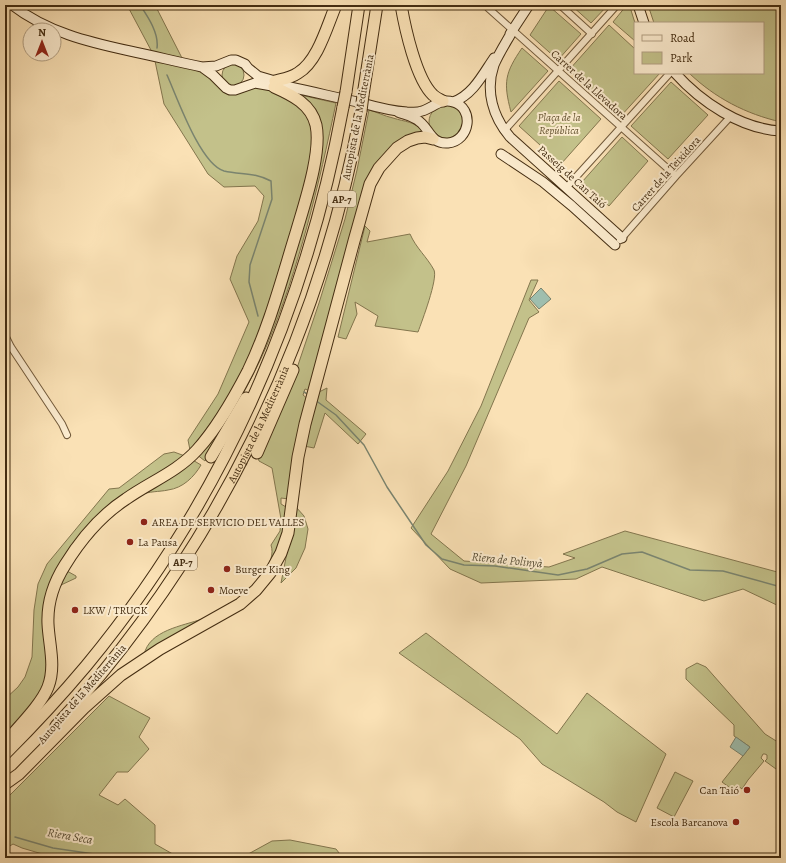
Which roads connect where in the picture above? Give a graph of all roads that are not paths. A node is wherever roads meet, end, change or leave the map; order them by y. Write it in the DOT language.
graph roads {
  1 [pos="12,5"];
  2 [pos="336,5"];
  3 [pos="359,5"];
  4 [pos="377,5"];
  5 [pos="401,5"];
  6 [pos="529,5"];
  7 [pos="560,5"];
  8 [pos="617,5"];
  9 [pos="638,5"];
  10 [pos="488,8"];
  11 [pos="644,22"];
  12 [pos="513,30"];
  13 [pos="592,34"];
  14 [pos="226,62"];
  15 [pos="202,67"];
  16 [pos="248,68"];
  17 [pos="558,71"];
  18 [pos="669,74"];
  19 [pos="676,74"];
  20 [pos="274,84"];
  21 [pos="222,85"];
  22 [pos="244,86"];
  23 [pos="471,91"];
  24 [pos="448,101"];
  25 [pos="431,107"];
  26 [pos="398,112"];
  27 [pos="466,114"];
  28 [pos="731,116"];
  29 [pos="425,127"];
  30 [pos="621,127"];
  31 [pos="504,131"];
  32 [pos="781,131"];
  33 [pos="433,139"];
  34 [pos="676,176"];
  35 [pos="566,188"];
  36 [pos="619,235"];
  37 [pos="615,245"];
  38 [pos="307,311"];
  39 [pos="5,335"];
  40 [pos="270,360"];
  41 [pos="68,436"];
  42 [pos="257,453"];
  43 [pos="211,457"];
  44 [pos="53,688"];
  45 [pos="5,743"];
  46 [pos="5,754"];
  47 [pos="5,778"];
  48 [pos="5,784"];
  1 -- 15 [label="main road"];
  2 -- 20 [label="highway"];
  3 -- 40 [label="highway, Autopista de la Mediterrània / AP-7, bridge"];
  4 -- 38 [label="highway, Autopista de la Mediterrània / AP-7, bridge"];
  5 -- 24 [label="highway"];
  6 -- 12 [label="main road"];
  7 -- 13 [label="street"];
  8 -- 13 [label="street"];
  9 -- 11 [label="main road"];
  10 -- 12 [label="street, Carrer de la Llevadora"];
  12 -- 17 [label="street, Carrer de la Llevadora"];
  12 -- 23 [label="main road"];
  12 -- 31 [label="main road, Passeig de Can Taió"];
  13 -- 17 [label="street"];
  14 -- 15 [label="main road"];
  14 -- 16 [label="main road"];
  14 -- 21 [label="main road"];
  15 -- 21 [label="main road"];
  16 -- 20 [label="main road"];
  16 -- 22 [label="main road"];
  17 -- 30 [label="street, Carrer de la Llevadora"];
  17 -- 31 [label="street"];
  18 -- 30 [label="street"];
  19 -- 28 [label="main road"];
  20 -- 22 [label="main road"];
  20 -- 26 [label="main road"];
  20 -- 45 [label="highway"];
  21 -- 22 [label="main road"];
  23 -- 24 [label="main road"];
  23 -- 27 [label="main road"];
  24 -- 25 [label="main road"];
  24 -- 27 [label="main road"];
  25 -- 26 [label="main road"];
  25 -- 29 [label="main road"];
  26 -- 29 [label="main road"];
  27 -- 33 [label="main road"];
  28 -- 32 [label="main road"];
  28 -- 34 [label="street, Carrer de la Teixidora"];
  29 -- 33 [label="main road"];
  30 -- 34 [label="street, Carrer de la Llevadora"];
  30 -- 35 [label="street"];
  31 -- 35 [label="main road, Passeig de Can Taió"];
  33 -- 48 [label="highway"];
  34 -- 36 [label="street, Carrer de la Teixidora"];
  35 -- 36 [label="main road, Passeig de Can Taió"];
  36 -- 37 [label="street, Carrer de la Teixidora"];
  36 -- 37 [label="main road, Passeig de Can Taió"];
  38 -- 42 [label="highway"];
  38 -- 47 [label="highway, Autopista de la Mediterrània / AP-7"];
  39 -- 41 [label="street"];
  40 -- 43 [label="highway"];
  40 -- 46 [label="highway, Autopista de la Mediterrània / AP-7"];
  44 -- 45 [label="highway"];
}
